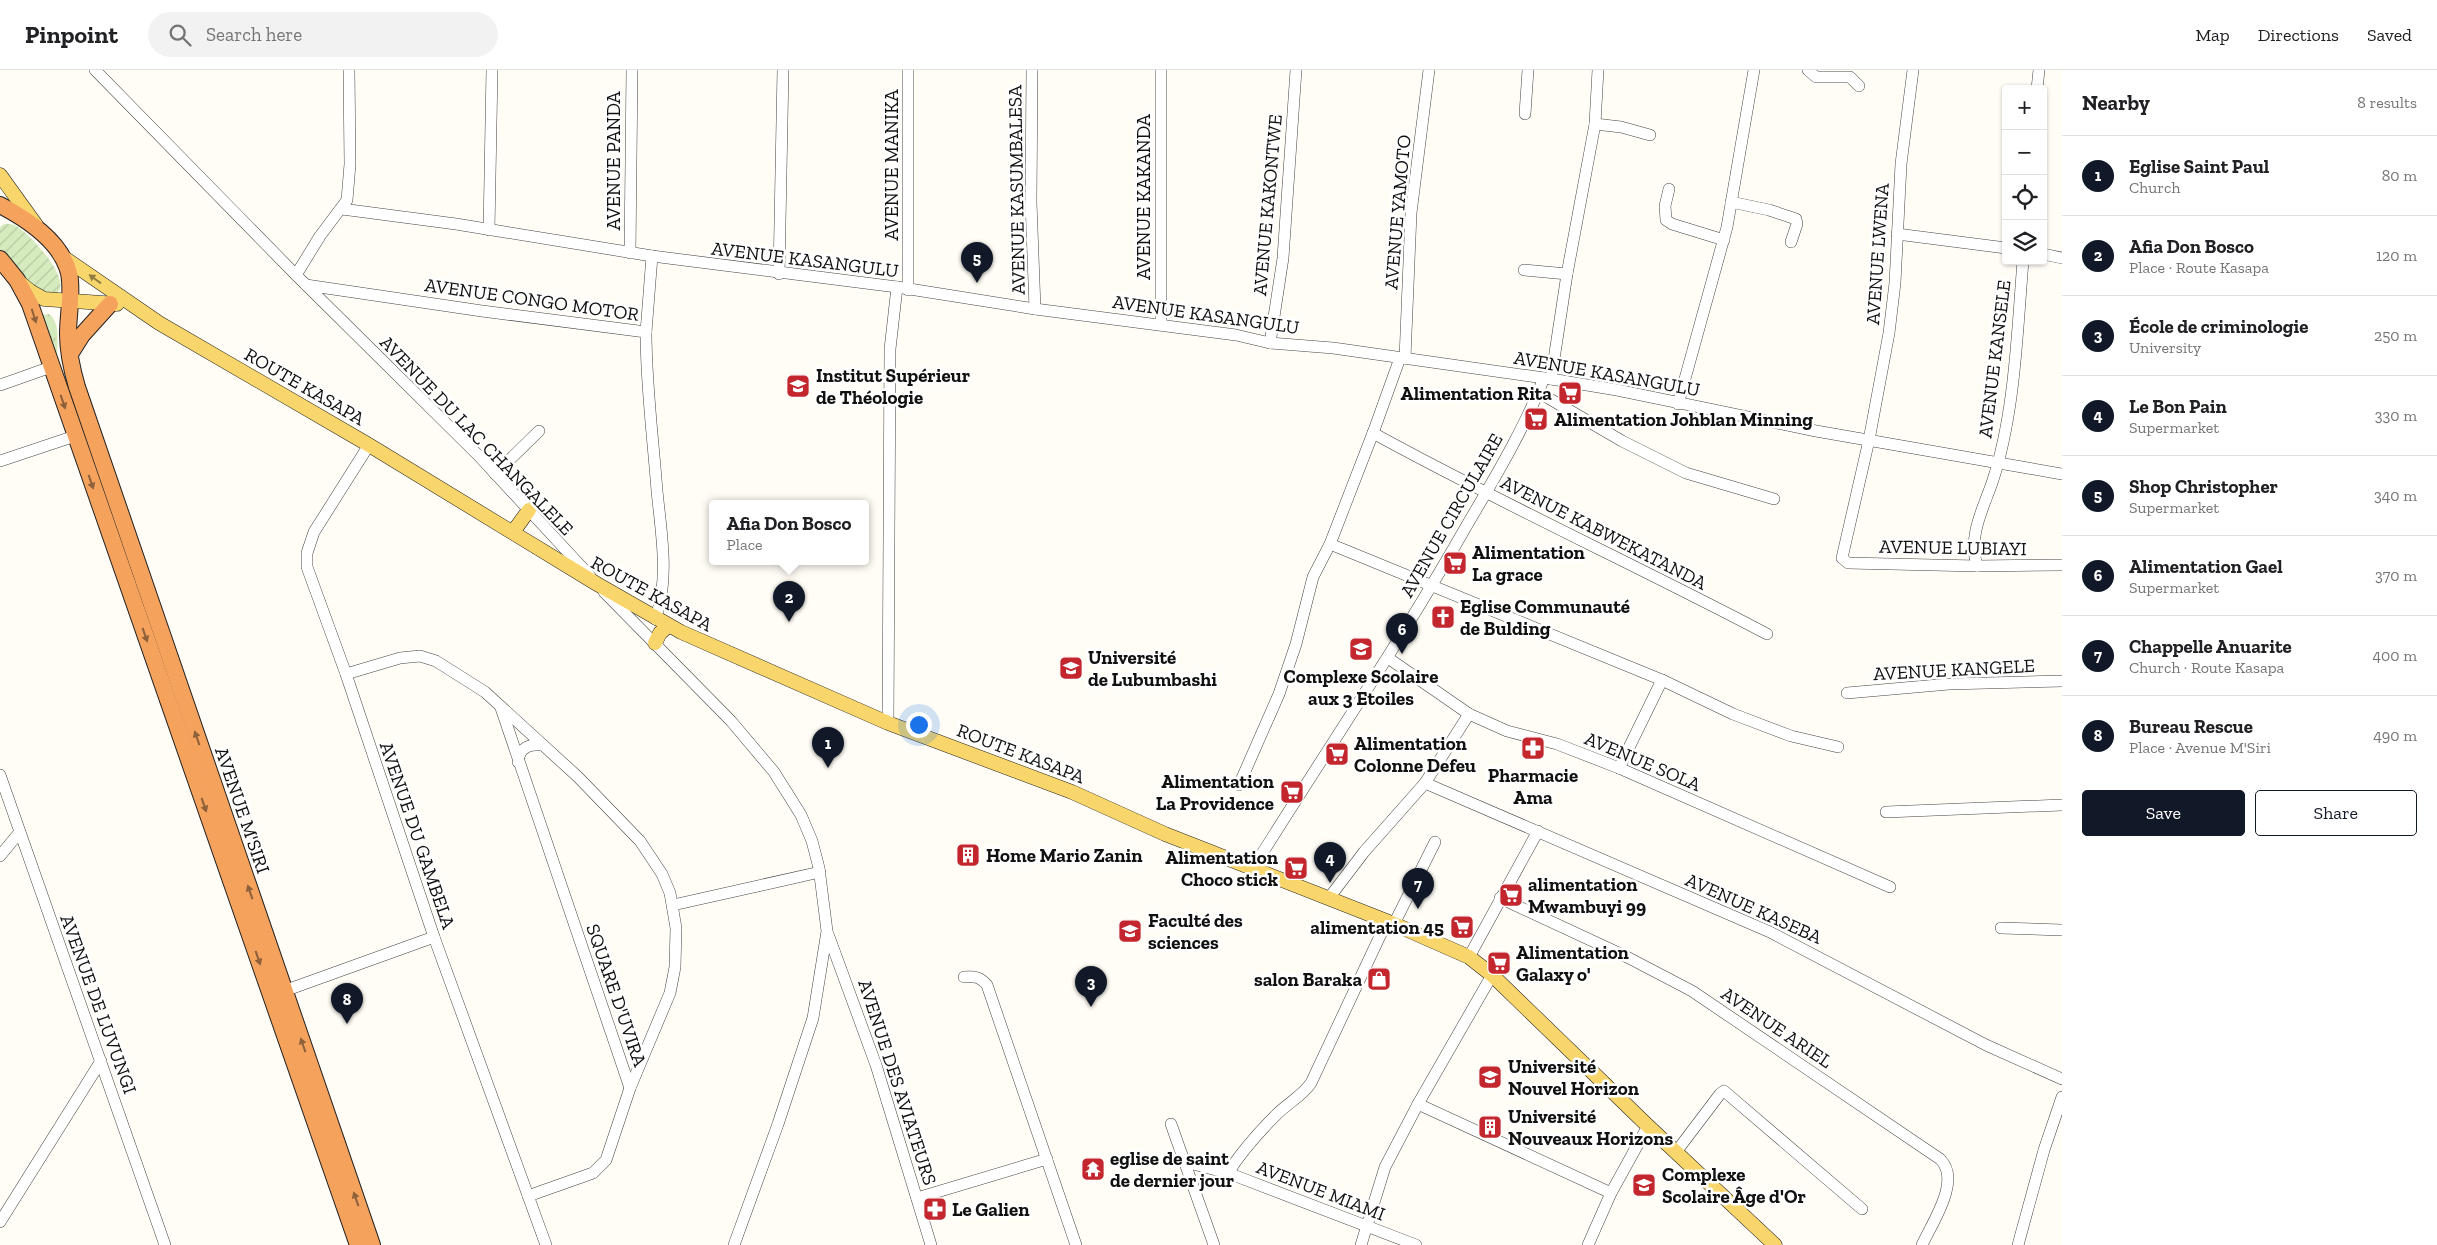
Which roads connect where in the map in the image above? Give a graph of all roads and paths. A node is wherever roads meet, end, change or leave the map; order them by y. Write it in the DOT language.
graph roads {
  1 [pos="95,70"];
  2 [pos="349,70"];
  3 [pos="492,70"];
  4 [pos="632,70"];
  5 [pos="783,70"];
  6 [pos="908,70"];
  7 [pos="1032,70"];
  8 [pos="1161,70"];
  9 [pos="1296,70"];
  10 [pos="1428,70"];
  11 [pos="1528,70"];
  12 [pos="1598,70"];
  13 [pos="1754,70"];
  14 [pos="1808,70"];
  15 [pos="1913,70"];
  16 [pos="2039,70"];
  17 [pos="2037,85"];
  18 [pos="1859,86"];
  19 [pos="1526,114"];
  20 [pos="1595,124"];
  21 [pos="1650,135"];
  22 [pos="0,175"];
  23 [pos="1669,189"];
  24 [pos="1731,202"];
  25 [pos="0,205"];
  26 [pos="342,209"];
  27 [pos="489,230"];
  28 [pos="41,231"];
  29 [pos="1897,234"];
  30 [pos="1724,240"];
  31 [pos="1791,242"];
  32 [pos="2002,247"];
  33 [pos="630,253"];
  34 [pos="60,254"];
  35 [pos="2047,255"];
  36 [pos="652,256"];
  37 [pos="2062,258"];
  38 [pos="0,259"];
  39 [pos="2023,265"];
  40 [pos="1524,270"];
  41 [pos="779,274"];
  42 [pos="1567,274"];
  43 [pos="296,275"];
  44 [pos="17,280"];
  45 [pos="306,285"];
  46 [pos="902,288"];
  47 [pos="69,301"];
  48 [pos="110,304"];
  49 [pos="130,304"];
  50 [pos="1035,309"];
  51 [pos="1160,324"];
  52 [pos="646,332"];
  53 [pos="1270,342"];
  54 [pos="70,354"];
  55 [pos="1402,358"];
  56 [pos="51,367"];
  57 [pos="1547,379"];
  58 [pos="0,384"];
  59 [pos="1538,392"];
  60 [pos="1678,404"];
  61 [pos="539,431"];
  62 [pos="1374,433"];
  63 [pos="75,436"];
  64 [pos="1869,440"];
  65 [pos="369,445"];
  66 [pos="0,461"];
  67 [pos="1999,461"];
  68 [pos="495,474"];
  69 [pos="2062,474"];
  70 [pos="1486,492"];
  71 [pos="1774,499"];
  72 [pos="529,510"];
  73 [pos="513,532"];
  74 [pos="1330,544"];
  75 [pos="1843,560"];
  76 [pos="2062,565"];
  77 [pos="1977,566"];
  78 [pos="597,584"];
  79 [pos="1432,586"];
  80 [pos="655,619"];
  81 [pos="668,626"];
  82 [pos="1767,634"];
  83 [pos="655,643"];
  84 [pos="1388,658"];
  85 [pos="346,674"];
  86 [pos="1662,680"];
  87 [pos="2062,681"];
  88 [pos="1847,693"];
  89 [pos="501,707"];
  90 [pos="1469,714"];
  91 [pos="888,722"];
  92 [pos="543,745"];
  93 [pos="1838,747"];
  94 [pos="518,762"];
  95 [pos="1619,768"];
  96 [pos="0,775"];
  97 [pos="1425,783"];
  98 [pos="1239,785"];
  99 [pos="2062,805"];
  100 [pos="1886,812"];
  101 [pos="1538,832"];
  102 [pos="19,833"];
  103 [pos="1435,842"];
  104 [pos="0,856"];
  105 [pos="1253,868"];
  106 [pos="820,872"];
  107 [pos="1890,887"];
  108 [pos="1329,898"];
  109 [pos="1500,898"];
  110 [pos="673,905"];
  111 [pos="1390,923"];
  112 [pos="2001,928"];
  113 [pos="2062,930"];
  114 [pos="827,932"];
  115 [pos="434,937"];
  116 [pos="1469,957"];
  117 [pos="1492,975"];
  118 [pos="964,977"];
  119 [pos="284,991"];
  120 [pos="101,1062"];
  121 [pos="2062,1079"];
  122 [pos="630,1088"];
  123 [pos="2062,1097"];
  124 [pos="1418,1104"];
  125 [pos="1171,1124"];
  126 [pos="1648,1126"];
  127 [pos="1676,1152"];
  128 [pos="1047,1159"];
  129 [pos="1185,1162"];
  130 [pos="1228,1173"];
  131 [pos="1611,1193"];
  132 [pos="528,1196"];
  133 [pos="917,1198"];
  134 [pos="1862,1209"];
  135 [pos="0,1222"];
  136 [pos="1366,1225"];
  137 [pos="1768,1243"];
  138 [pos="165,1245"];
  139 [pos="358,1245"];
  140 [pos="372,1245"];
  141 [pos="546,1245"];
  142 [pos="734,1245"];
  143 [pos="931,1245"];
  144 [pos="1076,1245"];
  145 [pos="1214,1245"];
  146 [pos="1361,1245"];
  147 [pos="1416,1245"];
  148 [pos="1588,1245"];
  149 [pos="1922,1245"];
  150 [pos="2018,1245"];
  1 -- 43 [label="street, AVENUE DU LAC CHANGALELE"];
  2 -- 26 [label="street"];
  3 -- 27 [label="street"];
  4 -- 33 [label="street, AVENUE PANDA"];
  5 -- 41 [label="street"];
  6 -- 46 [label="street, AVENUE MANIKA"];
  7 -- 50 [label="street, AVENUE KASUMBALESA"];
  8 -- 51 [label="street, AVENUE KAKANDA"];
  9 -- 53 [label="street, AVENUE KAKONTWE"];
  10 -- 55 [label="street, AVENUE YAMOTO"];
  11 -- 19 [label="street"];
  12 -- 20 [label="street, AVENUE CIRCULAIRE"];
  13 -- 24 [label="street"];
  14 -- 18 [label="street"];
  15 -- 29 [label="street, AVENUE LWENA"];
  16 -- 17 [label="street"];
  20 -- 21 [label="street"];
  20 -- 42 [label="street, AVENUE CIRCULAIRE"];
  22 -- 28 [label="main road"];
  23 -- 30 [label="street"];
  24 -- 30 [label="street"];
  24 -- 31 [label="street"];
  25 -- 28 [label="highway, AVENUE M'SIRI"];
  26 -- 27 [label="street, AVENUE KASANGULU"];
  26 -- 43 [label="street"];
  27 -- 33 [label="street, AVENUE KASANGULU"];
  28 -- 34 [label="highway, AVENUE M'SIRI"];
  29 -- 32 [label="street"];
  29 -- 64 [label="street, AVENUE LWENA"];
  30 -- 60 [label="street"];
  33 -- 36 [label="street, AVENUE KASANGULU"];
  34 -- 47 [label="highway, AVENUE M'SIRI"];
  49 -- 34 [label="main road, ROUTE KASAPA, one-way"];
  35 -- 37 [label="street"];
  36 -- 41 [label="street, AVENUE KASANGULU"];
  36 -- 52 [label="street"];
  38 -- 44 [label="highway, AVENUE M'SIRI"];
  39 -- 67 [label="street, AVENUE KANSELE"];
  40 -- 42 [label="street"];
  41 -- 46 [label="street, AVENUE KASANGULU"];
  42 -- 57 [label="street, AVENUE CIRCULAIRE"];
  43 -- 45 [label="street, AVENUE DU LAC CHANGALELE"];
  44 -- 47 [label="main road"];
  44 -- 56 [label="highway, AVENUE M'SIRI, one-way"];
  45 -- 52 [label="street, AVENUE CONGO MOTOR"];
  45 -- 68 [label="street, AVENUE DU LAC CHANGALELE"];
  46 -- 50 [label="street, AVENUE KASANGULU"];
  46 -- 91 [label="street, AVENUE MANIKA"];
  47 -- 48 [label="main road"];
  47 -- 54 [label="highway, AVENUE M'SIRI"];
  48 -- 49 [label="main road"];
  48 -- 54 [label="highway"];
  49 -- 65 [label="main road, ROUTE KASAPA"];
  50 -- 51 [label="street, AVENUE KASANGULU"];
  51 -- 53 [label="street, AVENUE KASANGULU"];
  52 -- 80 [label="street, AVENUE CONGO MOTOR"];
  53 -- 55 [label="street, AVENUE KASANGULU"];
  119 -- 54 [label="highway, AVENUE M'SIRI, one-way"];
  55 -- 57 [label="street, AVENUE KASANGULU"];
  55 -- 62 [label="street, AVENUE YAMOTO"];
  56 -- 58 [label="street"];
  56 -- 63 [label="highway, AVENUE M'SIRI, one-way"];
  57 -- 59 [label="street, AVENUE CIRCULAIRE"];
  57 -- 60 [label="street, AVENUE KASANGULU"];
  59 -- 70 [label="street, AVENUE CIRCULAIRE"];
  59 -- 71 [label="street"];
  60 -- 64 [label="street, AVENUE KASANGULU"];
  61 -- 68 [label="street"];
  62 -- 70 [label="street, AVENUE KABWEKATANDA"];
  62 -- 74 [label="street, AVENUE YAMOTO"];
  63 -- 66 [label="street"];
  63 -- 139 [label="highway, AVENUE M'SIRI, one-way"];
  64 -- 67 [label="street, AVENUE KASANGULU"];
  64 -- 75 [label="street, AVENUE LWENA"];
  65 -- 73 [label="main road, ROUTE KASAPA"];
  65 -- 85 [label="street, AVENUE DU GAMBELA"];
  67 -- 69 [label="street, AVENUE KASANGULU"];
  67 -- 77 [label="street, AVENUE KANSELE"];
  68 -- 72 [label="street, AVENUE DU LAC CHANGALELE"];
  70 -- 79 [label="street, AVENUE CIRCULAIRE"];
  70 -- 82 [label="street, AVENUE KABWEKATANDA"];
  72 -- 73 [label="main road"];
  72 -- 78 [label="street, AVENUE DU LAC CHANGALELE"];
  73 -- 78 [label="main road, ROUTE KASAPA"];
  74 -- 79 [label="street"];
  74 -- 98 [label="street, AVENUE YAMOTO"];
  75 -- 77 [label="street, AVENUE LUBIAYI"];
  76 -- 77 [label="street, AVENUE LUBIAYI"];
  78 -- 80 [label="main road, ROUTE KASAPA"];
  78 -- 83 [label="street, AVENUE DU LAC CHANGALELE"];
  79 -- 84 [label="street, AVENUE CIRCULAIRE"];
  79 -- 86 [label="street"];
  80 -- 81 [label="main road, ROUTE KASAPA"];
  81 -- 83 [label="main road"];
  81 -- 91 [label="main road, ROUTE KASAPA"];
  83 -- 106 [label="street, AVENUE DU LAC CHANGALELE"];
  84 -- 90 [label="street, AVENUE SOLA"];
  84 -- 105 [label="street, AVENUE CIRCULAIRE"];
  85 -- 89 [label="street"];
  85 -- 115 [label="street, AVENUE DU GAMBELA"];
  86 -- 93 [label="street"];
  86 -- 95 [label="street"];
  87 -- 88 [label="street, AVENUE KANGELE"];
  89 -- 92 [label="street, SQUARE D'UVIRA"];
  89 -- 94 [label="street, SQUARE D'UVIRA"];
  90 -- 95 [label="street, AVENUE SOLA"];
  90 -- 97 [label="street"];
  91 -- 105 [label="main road, ROUTE KASAPA"];
  92 -- 94 [label="street"];
  92 -- 110 [label="street, SQUARE D'UVIRA"];
  94 -- 122 [label="street, SQUARE D'UVIRA"];
  95 -- 107 [label="street, AVENUE SOLA"];
  96 -- 102 [label="street, AVENUE DE LUVUNGI"];
  97 -- 101 [label="street, AVENUE KASEBA"];
  97 -- 108 [label="street"];
  99 -- 100 [label="street"];
  101 -- 109 [label="street"];
  101 -- 121 [label="street, AVENUE KASEBA"];
  102 -- 104 [label="street"];
  102 -- 120 [label="street, AVENUE DE LUVUNGI"];
  103 -- 111 [label="street"];
  105 -- 108 [label="main road, ROUTE KASAPA"];
  106 -- 110 [label="street"];
  106 -- 114 [label="street, AVENUE DU LAC CHANGALELE"];
  108 -- 111 [label="main road, ROUTE KASAPA"];
  109 -- 116 [label="street"];
  109 -- 149 [label="street, AVENUE ARIEL"];
  110 -- 122 [label="street, SQUARE D'UVIRA"];
  111 -- 116 [label="main road, ROUTE KASAPA"];
  111 -- 130 [label="street"];
  112 -- 113 [label="street"];
  114 -- 133 [label="street, AVENUE DES AVIATEURS"];
  114 -- 142 [label="street, AVENUE DU LAC CHANGALELE"];
  115 -- 119 [label="street"];
  115 -- 132 [label="street, AVENUE DU GAMBELA"];
  116 -- 117 [label="main road, ROUTE KASAPA"];
  117 -- 124 [label="street"];
  117 -- 126 [label="main road, ROUTE KASAPA"];
  118 -- 128 [label="street"];
  140 -- 119 [label="highway, AVENUE M'SIRI, one-way"];
  120 -- 135 [label="street"];
  120 -- 138 [label="street, AVENUE DE LUVUNGI"];
  122 -- 132 [label="street"];
  123 -- 150 [label="street"];
  124 -- 131 [label="street"];
  124 -- 136 [label="street"];
  125 -- 129 [label="street"];
  126 -- 127 [label="main road, ROUTE KASAPA"];
  126 -- 131 [label="street"];
  127 -- 134 [label="street"];
  127 -- 137 [label="main road, ROUTE KASAPA"];
  128 -- 133 [label="street"];
  128 -- 144 [label="street"];
  129 -- 130 [label="street, AVENUE MIAMI"];
  129 -- 145 [label="street"];
  130 -- 136 [label="street, AVENUE MIAMI"];
  131 -- 148 [label="street"];
  132 -- 141 [label="street, AVENUE DU GAMBELA"];
  133 -- 143 [label="street, AVENUE DES AVIATEURS"];
  136 -- 146 [label="street"];
  136 -- 147 [label="street, AVENUE MIAMI"];
}
